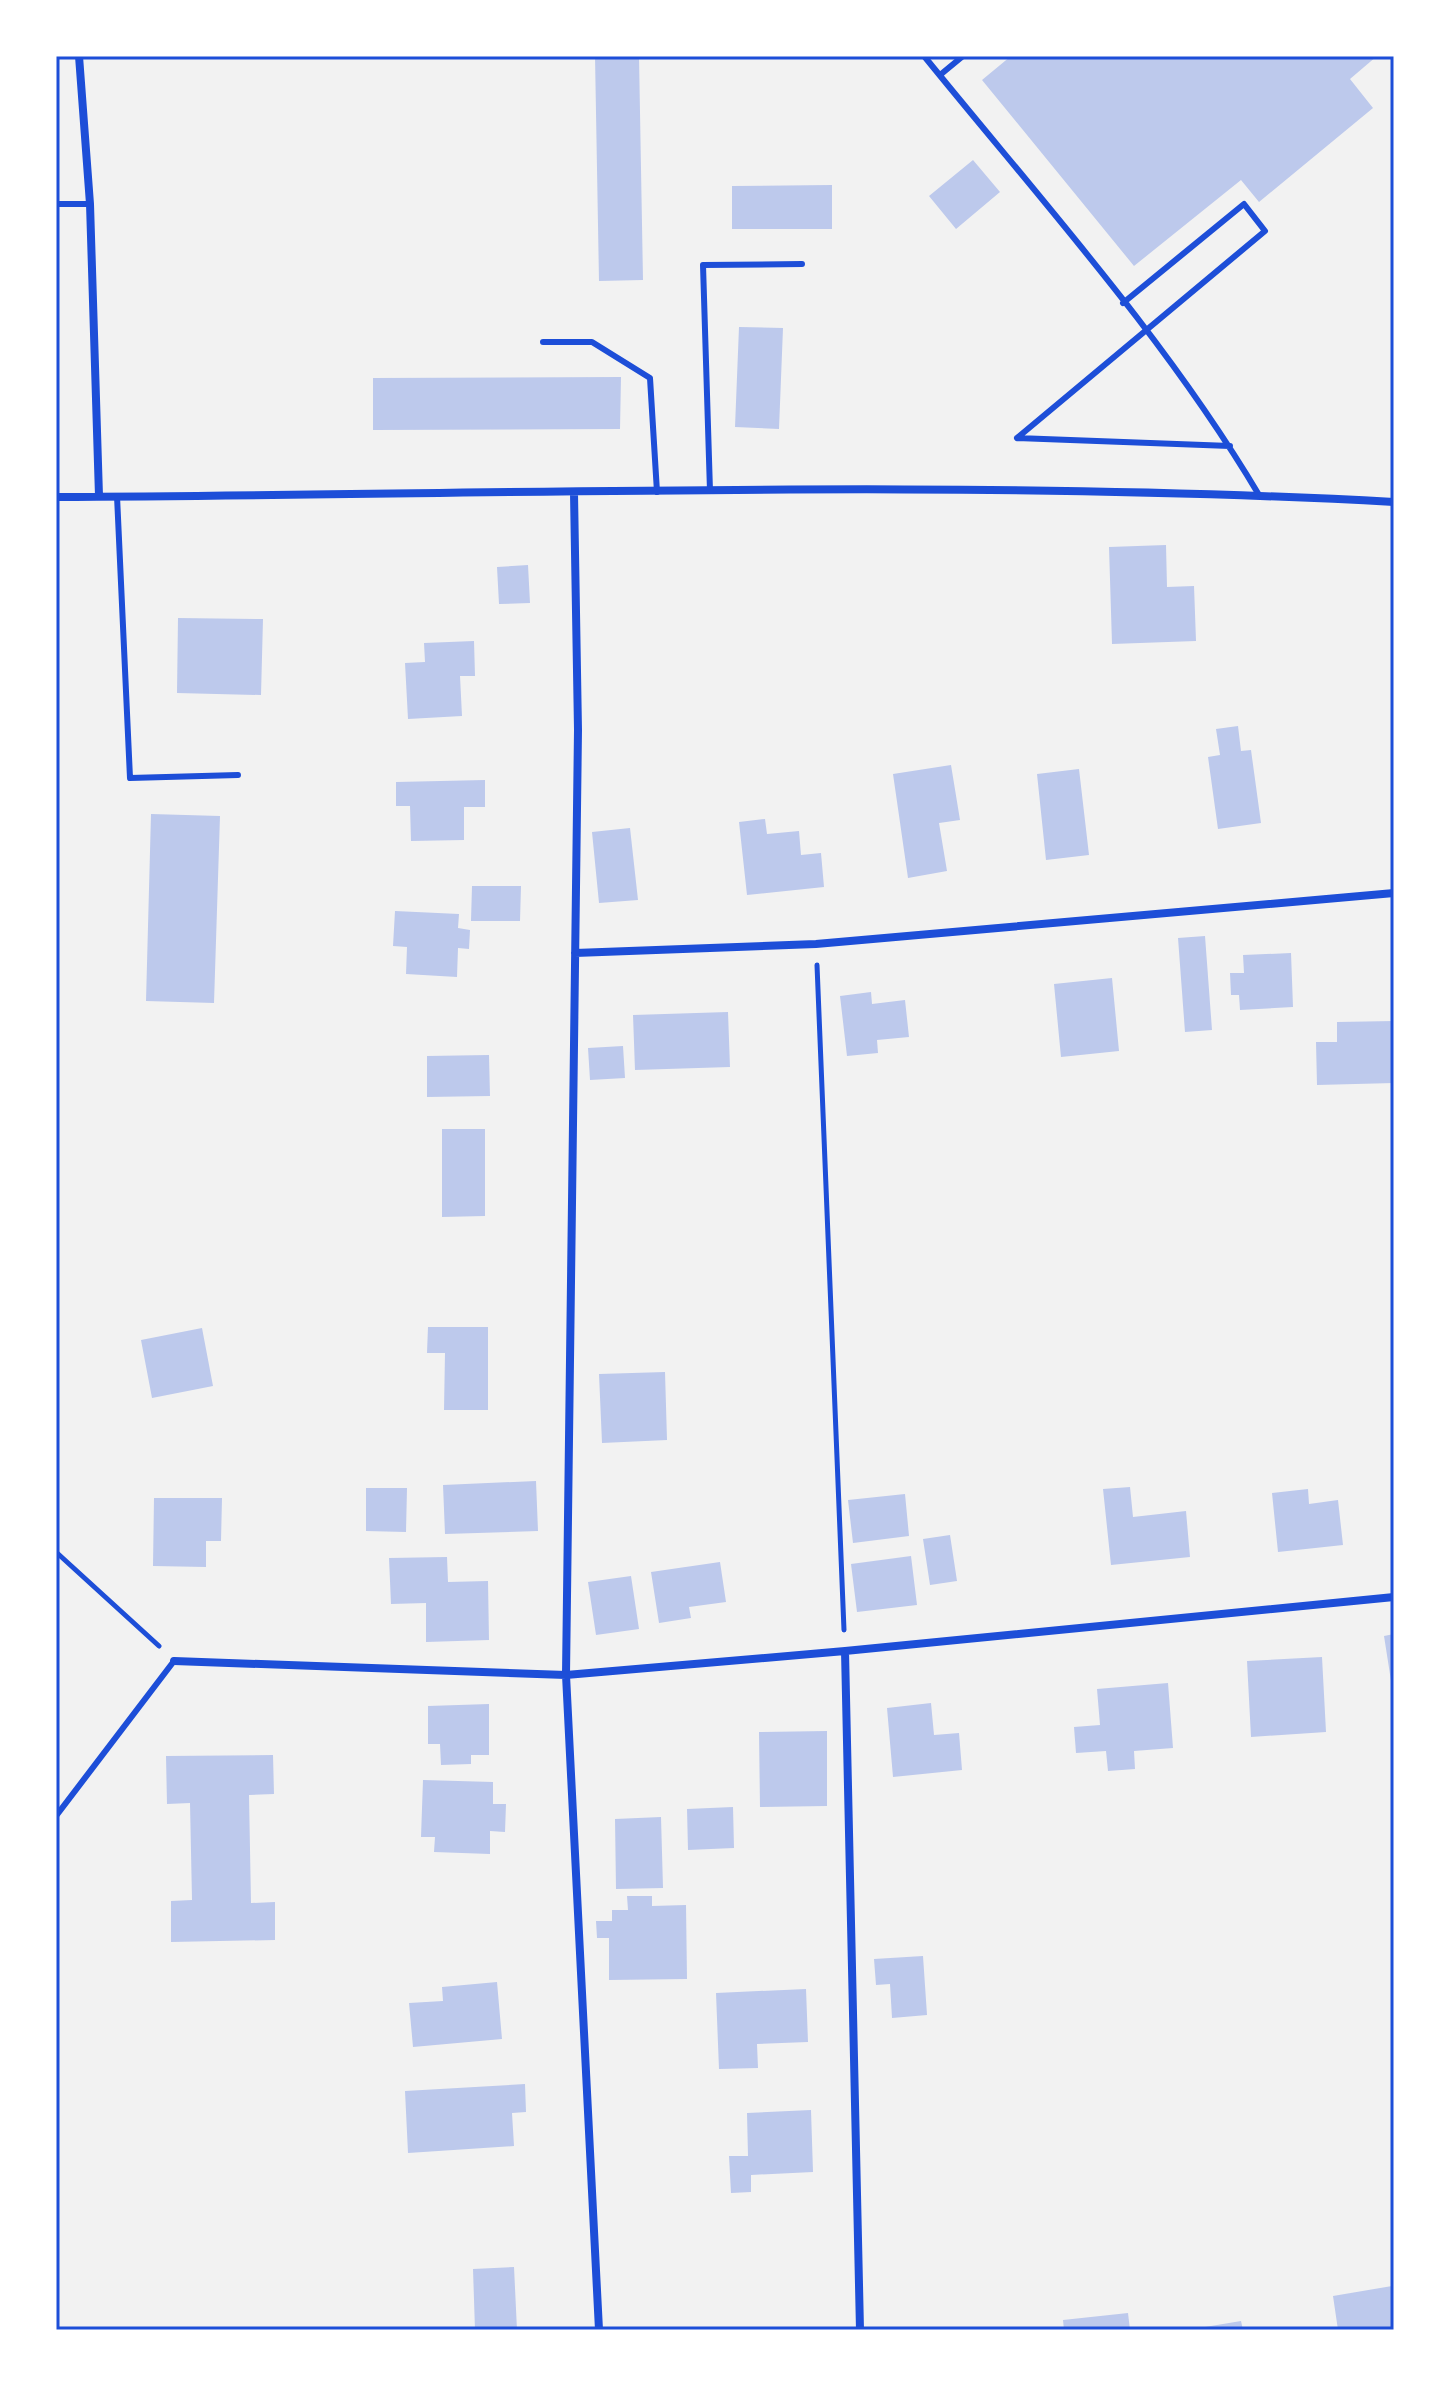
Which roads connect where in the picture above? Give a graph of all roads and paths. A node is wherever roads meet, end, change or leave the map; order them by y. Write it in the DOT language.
graph roads {
  1 [pos="79,56"];
  2 [pos="924,56"];
  3 [pos="963,56"];
  4 [pos="940,75"];
  5 [pos="56,204"];
  6 [pos="90,204"];
  7 [pos="802,264"];
  8 [pos="1123,303"];
  9 [pos="1145,329"];
  10 [pos="543,342"];
  11 [pos="1230,446"];
  12 [pos="710,491"];
  13 [pos="657,492"];
  14 [pos="574,493"];
  15 [pos="1259,495"];
  16 [pos="99,496"];
  17 [pos="117,496"];
  18 [pos="56,497"];
  19 [pos="1394,502"];
  20 [pos="238,775"];
  21 [pos="1394,893"];
  22 [pos="816,944"];
  23 [pos="575,953"];
  24 [pos="56,1552"];
  25 [pos="1394,1597"];
  26 [pos="845,1651"];
  27 [pos="174,1661"];
  28 [pos="566,1675"];
  29 [pos="56,1816"];
  30 [pos="599,2330"];
  31 [pos="860,2330"];
  1 -- 6 [label="street"];
  2 -- 4 [label="lane"];
  3 -- 4 [label="lane"];
  4 -- 8 [label="lane"];
  5 -- 6 [label="lane"];
  6 -- 16 [label="street"];
  7 -- 12 [label="lane"];
  8 -- 9 [label="lane"];
  8 -- 9 [label="lane"];
  9 -- 11 [label="lane"];
  9 -- 11 [label="lane"];
  10 -- 13 [label="lane"];
  11 -- 15 [label="lane"];
  12 -- 13 [label="street"];
  12 -- 15 [label="street"];
  13 -- 14 [label="street"];
  14 -- 17 [label="street"];
  14 -- 23 [label="street"];
  15 -- 19 [label="street"];
  16 -- 17 [label="street"];
  16 -- 18 [label="street"];
  17 -- 20 [label="lane"];
  21 -- 22 [label="street"];
  22 -- 23 [label="street"];
  22 -- 26 [label="path"];
  23 -- 28 [label="street"];
  24 -- 27 [label="path"];
  25 -- 26 [label="street"];
  26 -- 28 [label="street"];
  26 -- 31 [label="street"];
  27 -- 28 [label="street"];
  27 -- 29 [label="lane"];
  28 -- 30 [label="street"];
}
